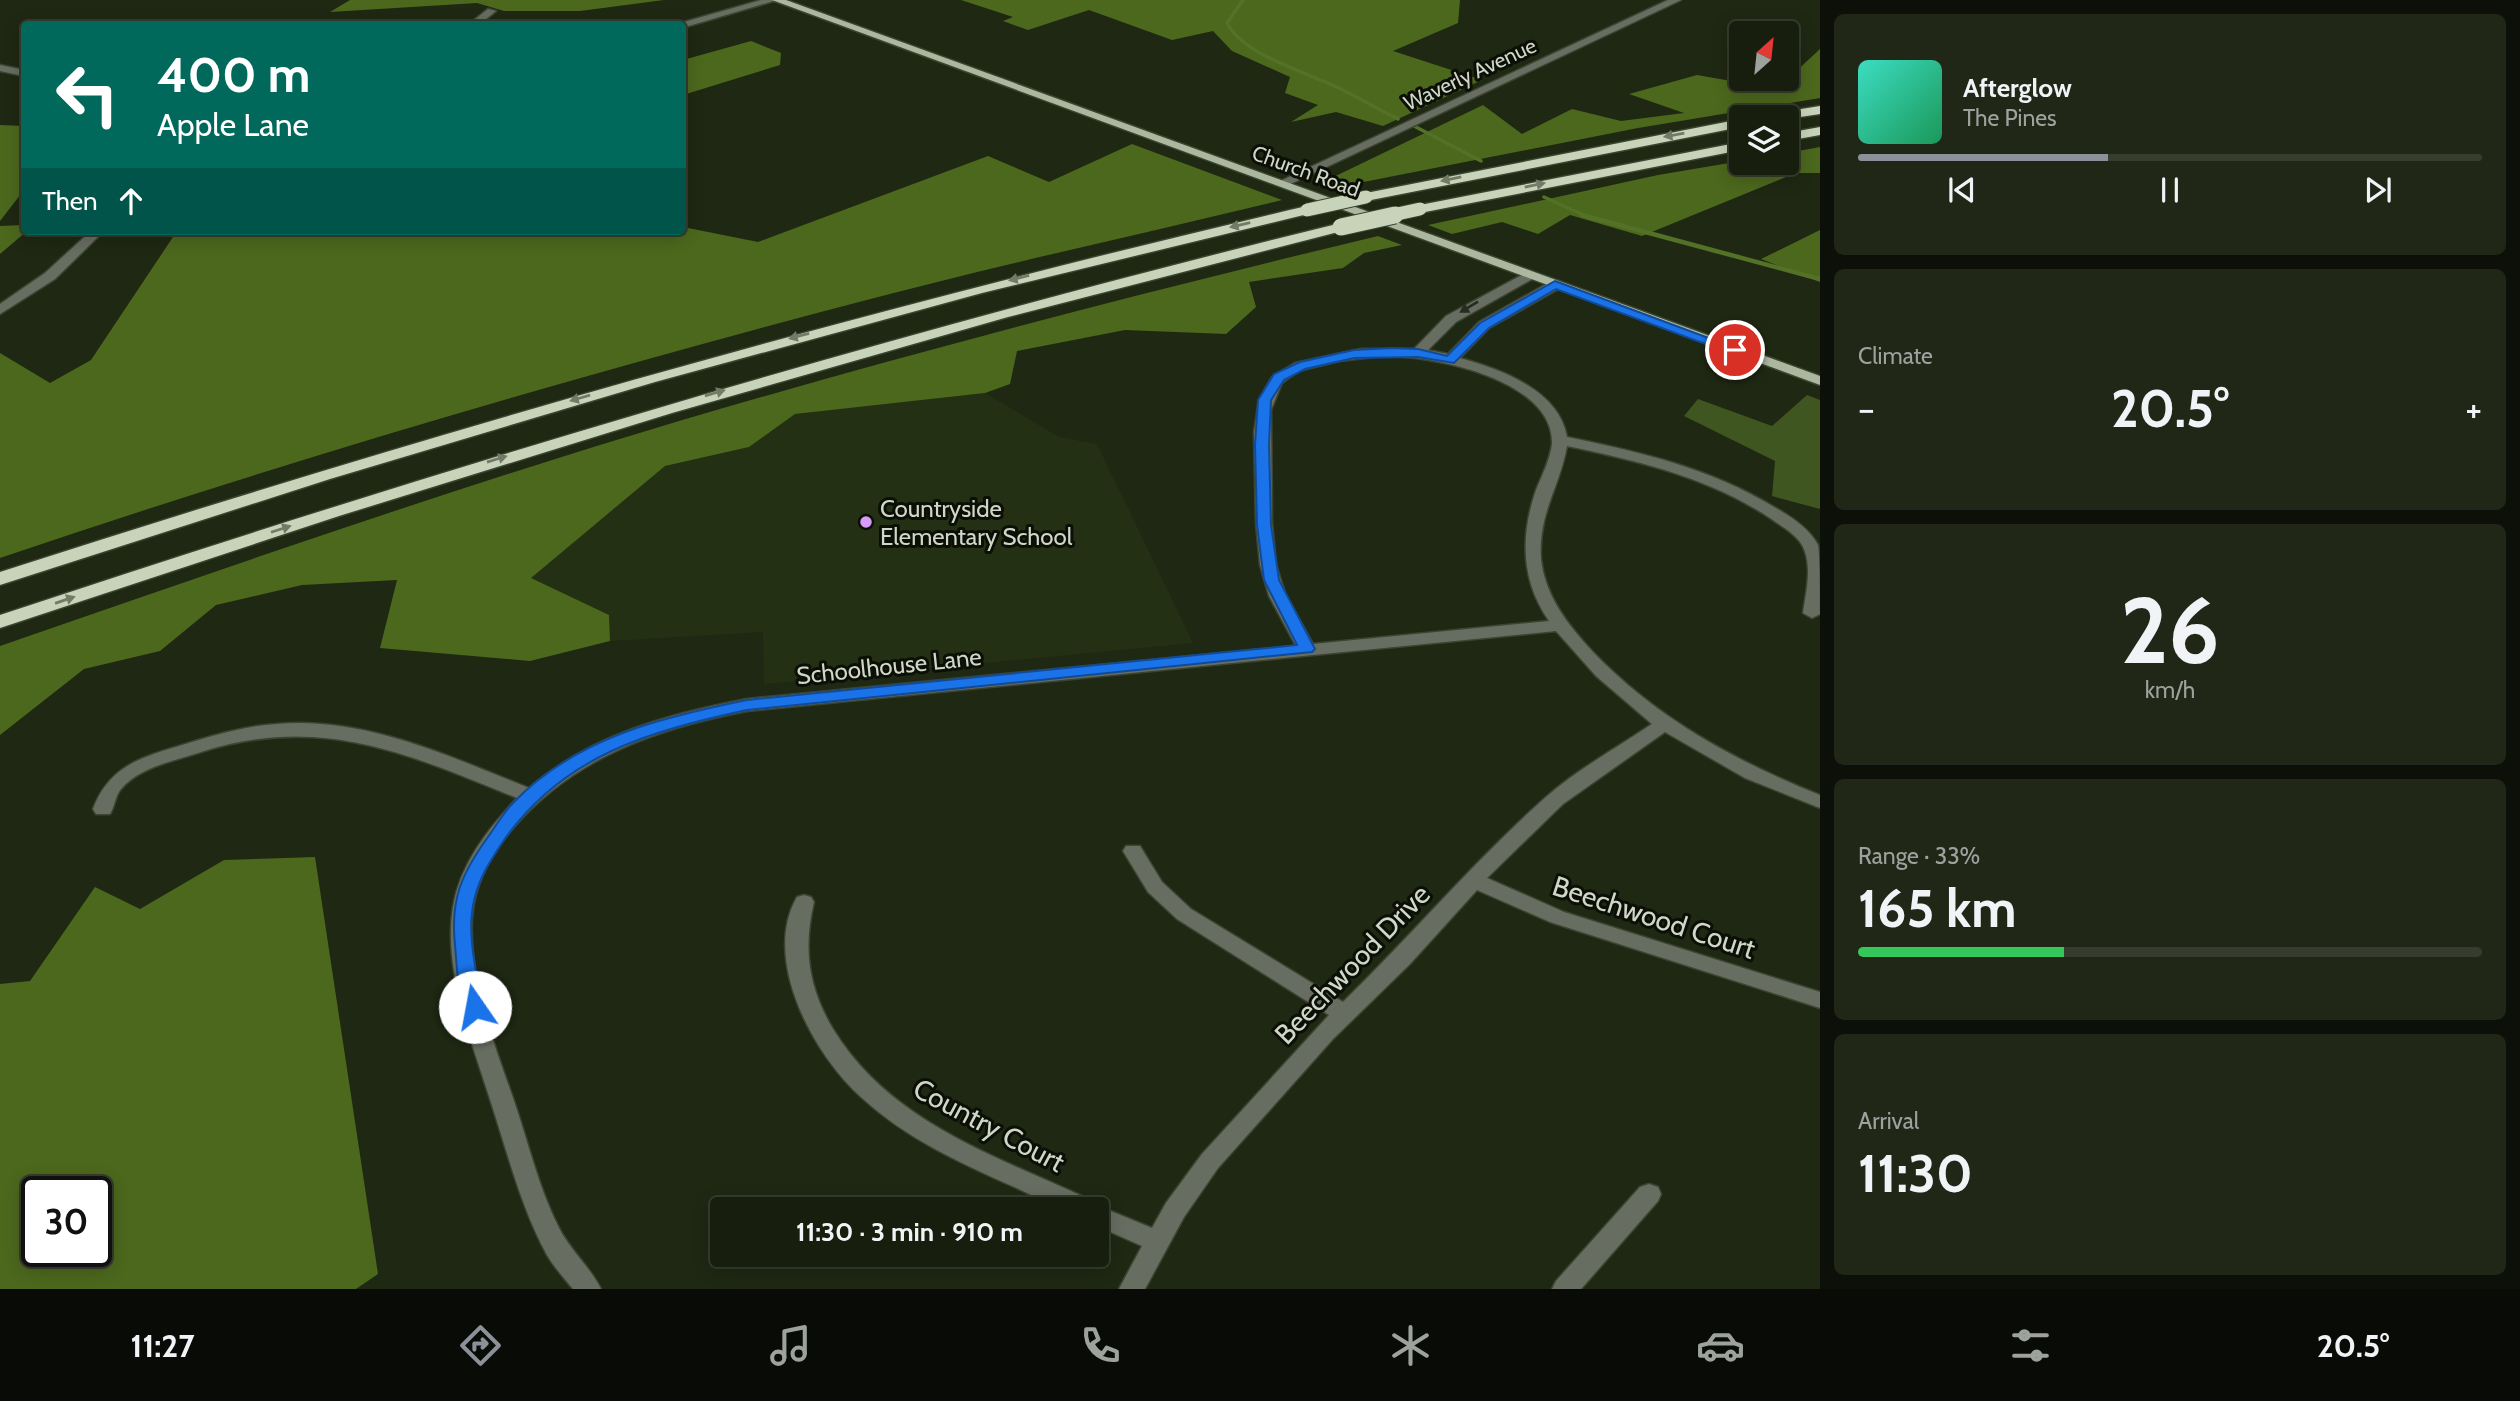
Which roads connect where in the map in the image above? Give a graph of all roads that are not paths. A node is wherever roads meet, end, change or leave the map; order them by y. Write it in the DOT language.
graph roads {
  1 [pos="775,0"];
  2 [pos="1676,0"];
  3 [pos="491,10"];
  4 [pos="478,21"];
  5 [pos="686,24"];
  6 [pos="0,68"];
  7 [pos="21,72"];
  8 [pos="1820,110"];
  9 [pos="1799,113"];
  10 [pos="1729,125"];
  11 [pos="1820,131"];
  12 [pos="1799,135"];
  13 [pos="1729,147"];
  14 [pos="1280,184"];
  15 [pos="94,235"];
  16 [pos="1530,275"];
  17 [pos="1555,285"];
  18 [pos="0,310"];
  19 [pos="1418,353"];
  20 [pos="1450,360"];
  21 [pos="1820,381"];
  22 [pos="1560,440"];
  23 [pos="0,579"];
  24 [pos="1812,613"];
  25 [pos="0,622"];
  26 [pos="1560,625"];
  27 [pos="1307,649"];
  28 [pos="1663,725"];
  29 [pos="530,796"];
  30 [pos="1820,802"];
  31 [pos="103,808"];
  32 [pos="1133,851"];
  33 [pos="1473,880"];
  34 [pos="804,902"];
  35 [pos="1820,1000"];
  36 [pos="1344,1014"];
  37 [pos="1649,1194"];
  38 [pos="1061,1197"];
  39 [pos="1109,1220"];
  40 [pos="1158,1242"];
  41 [pos="588,1289"];
  42 [pos="1132,1289"];
  43 [pos="1565,1289"];
  1 -- 5 [label="street"];
  1 -- 14 [label="main road, Church Road"];
  2 -- 14 [label="street, Waverly Avenue"];
  3 -- 4 [label="street"];
  6 -- 7 [label="street"];
  8 -- 9 [label="highway"];
  10 -- 23 [label="highway, one-way, bridge"];
  11 -- 12 [label="highway"];
  25 -- 13 [label="highway, one-way, bridge"];
  14 -- 16 [label="main road, Church Road"];
  15 -- 18 [label="street"];
  16 -- 17 [label="main road, Church Road"];
  16 -- 19 [label="street, one-way"];
  17 -- 20 [label="street"];
  17 -- 21 [label="main road, Church Road"];
  19 -- 20 [label="street"];
  19 -- 27 [label="street"];
  20 -- 22 [label="street"];
  22 -- 24 [label="street"];
  22 -- 26 [label="street"];
  26 -- 27 [label="street, Schoolhouse Lane"];
  26 -- 28 [label="street"];
  27 -- 29 [label="street, Schoolhouse Lane"];
  28 -- 30 [label="street"];
  28 -- 33 [label="street, Beechwood Drive"];
  29 -- 31 [label="street"];
  29 -- 41 [label="street, Schoolhouse Lane"];
  32 -- 36 [label="street"];
  33 -- 35 [label="street, Beechwood Court"];
  33 -- 36 [label="street, Beechwood Drive"];
  34 -- 38 [label="street, Country Court"];
  36 -- 40 [label="street, Beechwood Drive"];
  37 -- 43 [label="street"];
  39 -- 40 [label="street"];
  40 -- 42 [label="street, Beechwood Drive"];
}
